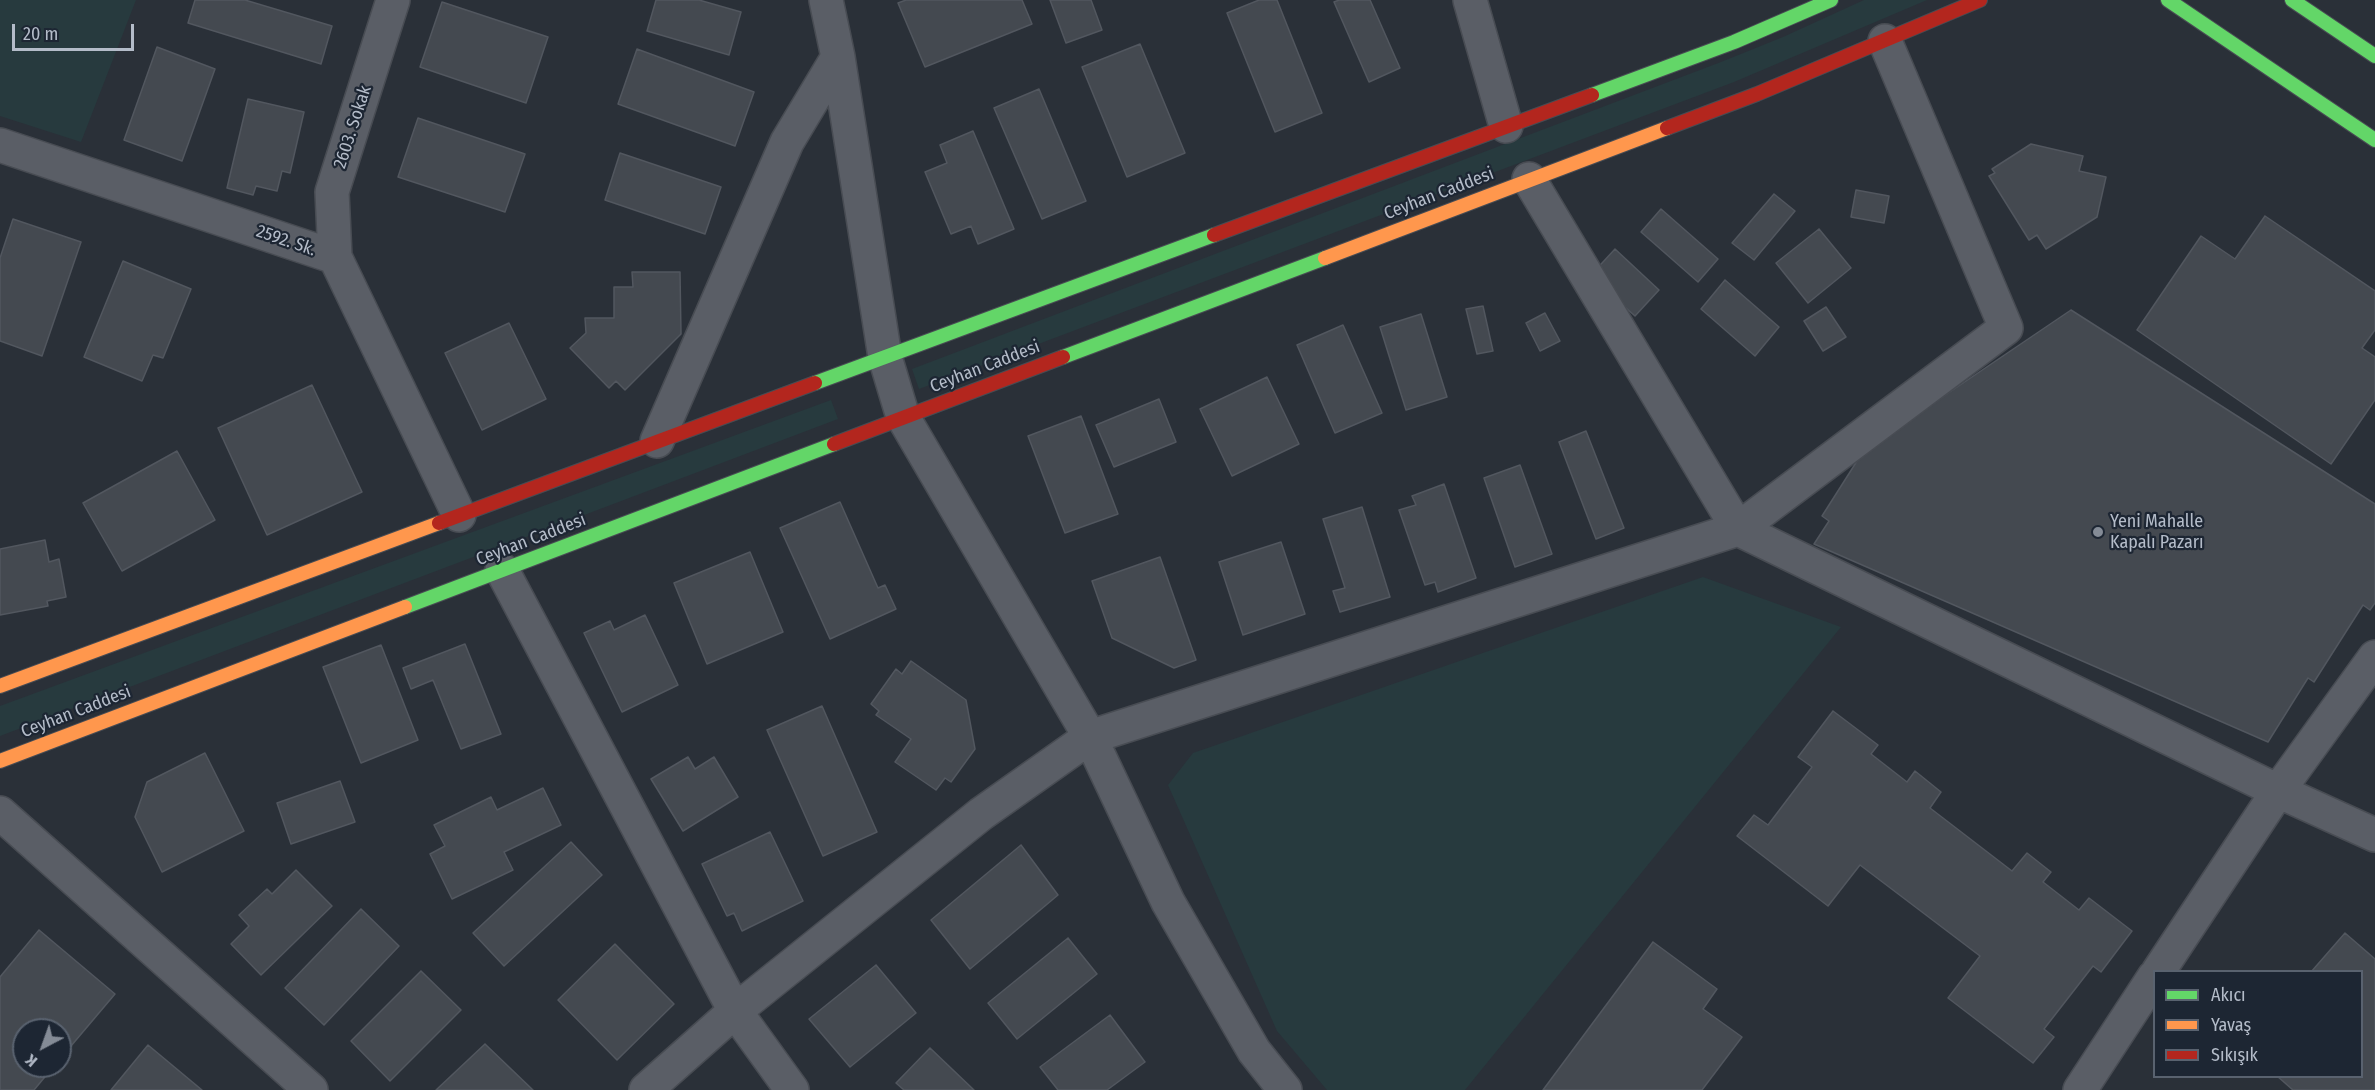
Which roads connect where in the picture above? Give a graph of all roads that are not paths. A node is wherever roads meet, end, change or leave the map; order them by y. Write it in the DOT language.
graph roads {
  1 [pos="393,0"];
  2 [pos="826,0"];
  3 [pos="1470,0"];
  4 [pos="1831,0"];
  5 [pos="1980,0"];
  6 [pos="2168,0"];
  7 [pos="2292,0"];
  8 [pos="1885,41"];
  9 [pos="2375,56"];
  10 [pos="838,57"];
  11 [pos="1506,126"];
  12 [pos="2375,140"];
  13 [pos="0,145"];
  14 [pos="1529,179"];
  15 [pos="335,257"];
  16 [pos="885,357"];
  17 [pos="903,417"];
  18 [pos="657,441"];
  19 [pos="459,515"];
  20 [pos="1738,529"];
  21 [pos="502,570"];
  22 [pos="2375,657"];
  23 [pos="0,686"];
  24 [pos="1090,737"];
  25 [pos="0,760"];
  26 [pos="2277,791"];
  27 [pos="0,813"];
  28 [pos="2375,834"];
  29 [pos="2159,970"];
  30 [pos="2153,979"];
  31 [pos="735,1011"];
  32 [pos="311,1090"];
  33 [pos="646,1090"];
  34 [pos="792,1090"];
  35 [pos="1285,1090"];
  36 [pos="2080,1090"];
  1 -- 15 [label="street, 2603. Sokak"];
  2 -- 10 [label="street"];
  3 -- 11 [label="street"];
  4 -- 11 [label="street"];
  5 -- 8 [label="street, Ceyhan Caddesi"];
  6 -- 12 [label="street"];
  7 -- 9 [label="street"];
  8 -- 14 [label="street, Ceyhan Caddesi"];
  8 -- 20 [label="street"];
  10 -- 16 [label="street"];
  10 -- 18 [label="street"];
  11 -- 16 [label="street"];
  13 -- 15 [label="street, 2592. Sk."];
  14 -- 17 [label="street, Ceyhan Caddesi"];
  14 -- 20 [label="street"];
  15 -- 19 [label="street, 2592. Sk."];
  16 -- 17 [label="street"];
  16 -- 18 [label="street"];
  17 -- 21 [label="street, Ceyhan Caddesi"];
  17 -- 24 [label="street"];
  18 -- 19 [label="street"];
  19 -- 23 [label="street"];
  20 -- 24 [label="street"];
  20 -- 26 [label="street"];
  21 -- 25 [label="street, Ceyhan Caddesi"];
  21 -- 31 [label="street"];
  22 -- 26 [label="street"];
  24 -- 31 [label="street"];
  24 -- 35 [label="street"];
  26 -- 28 [label="street"];
  26 -- 29 [label="street"];
  27 -- 32 [label="street"];
  30 -- 36 [label="street"];
  31 -- 33 [label="street"];
  31 -- 34 [label="street"];
}
